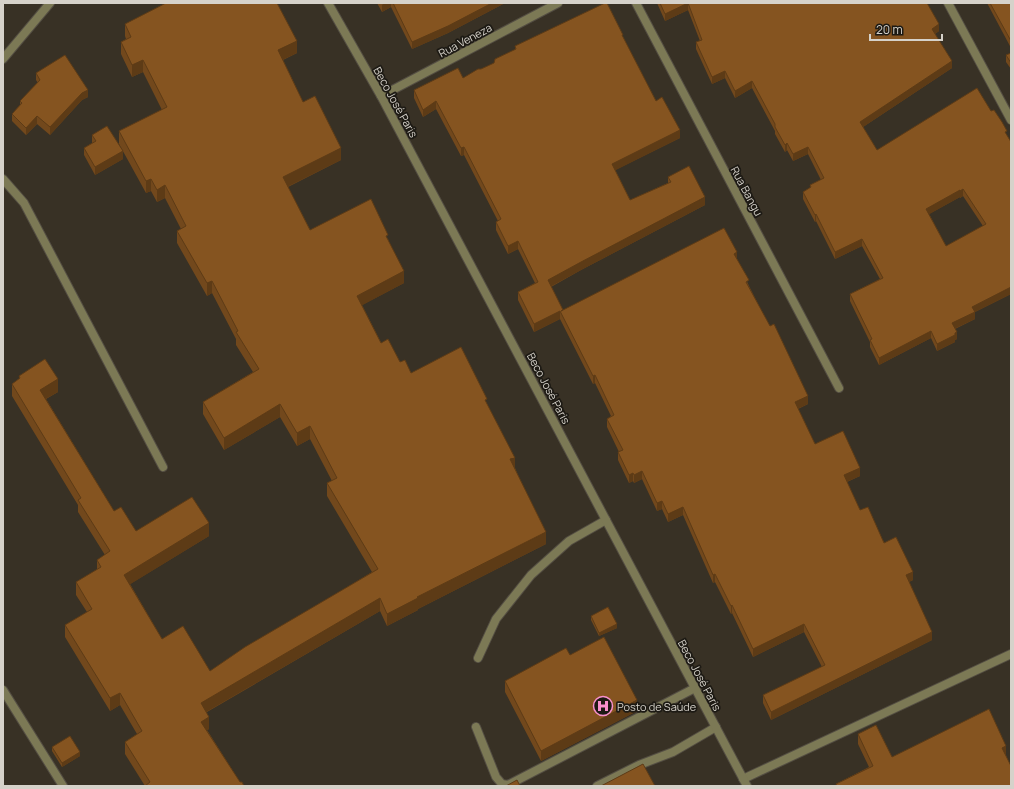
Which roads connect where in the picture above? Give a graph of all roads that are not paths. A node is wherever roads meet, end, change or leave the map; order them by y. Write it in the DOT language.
graph roads {
  1 [pos="50,3"];
  2 [pos="328,3"];
  3 [pos="558,3"];
  4 [pos="636,3"];
  5 [pos="948,3"];
  6 [pos="3,59"];
  7 [pos="382,96"];
  8 [pos="1011,120"];
  9 [pos="3,179"];
  10 [pos="839,388"];
  11 [pos="163,467"];
  12 [pos="606,520"];
  13 [pos="1011,654"];
  14 [pos="478,658"];
  15 [pos="695,688"];
  16 [pos="3,690"];
  17 [pos="476,727"];
  18 [pos="716,727"];
  19 [pos="745,782"];
  20 [pos="62,786"];
  21 [pos="597,786"];
  1 -- 6 [label="street"];
  2 -- 7 [label="street, Beco José Paris"];
  3 -- 7 [label="street, Rua Veneza"];
  4 -- 10 [label="street, Rua Bangu"];
  5 -- 8 [label="street"];
  7 -- 12 [label="street, Beco José Paris"];
  9 -- 11 [label="street"];
  12 -- 14 [label="street"];
  12 -- 15 [label="street, Beco José Paris"];
  13 -- 19 [label="street"];
  15 -- 17 [label="street"];
  15 -- 18 [label="street, Beco José Paris"];
  16 -- 20 [label="street"];
  18 -- 19 [label="street, Beco José Paris"];
  18 -- 21 [label="street"];
}
